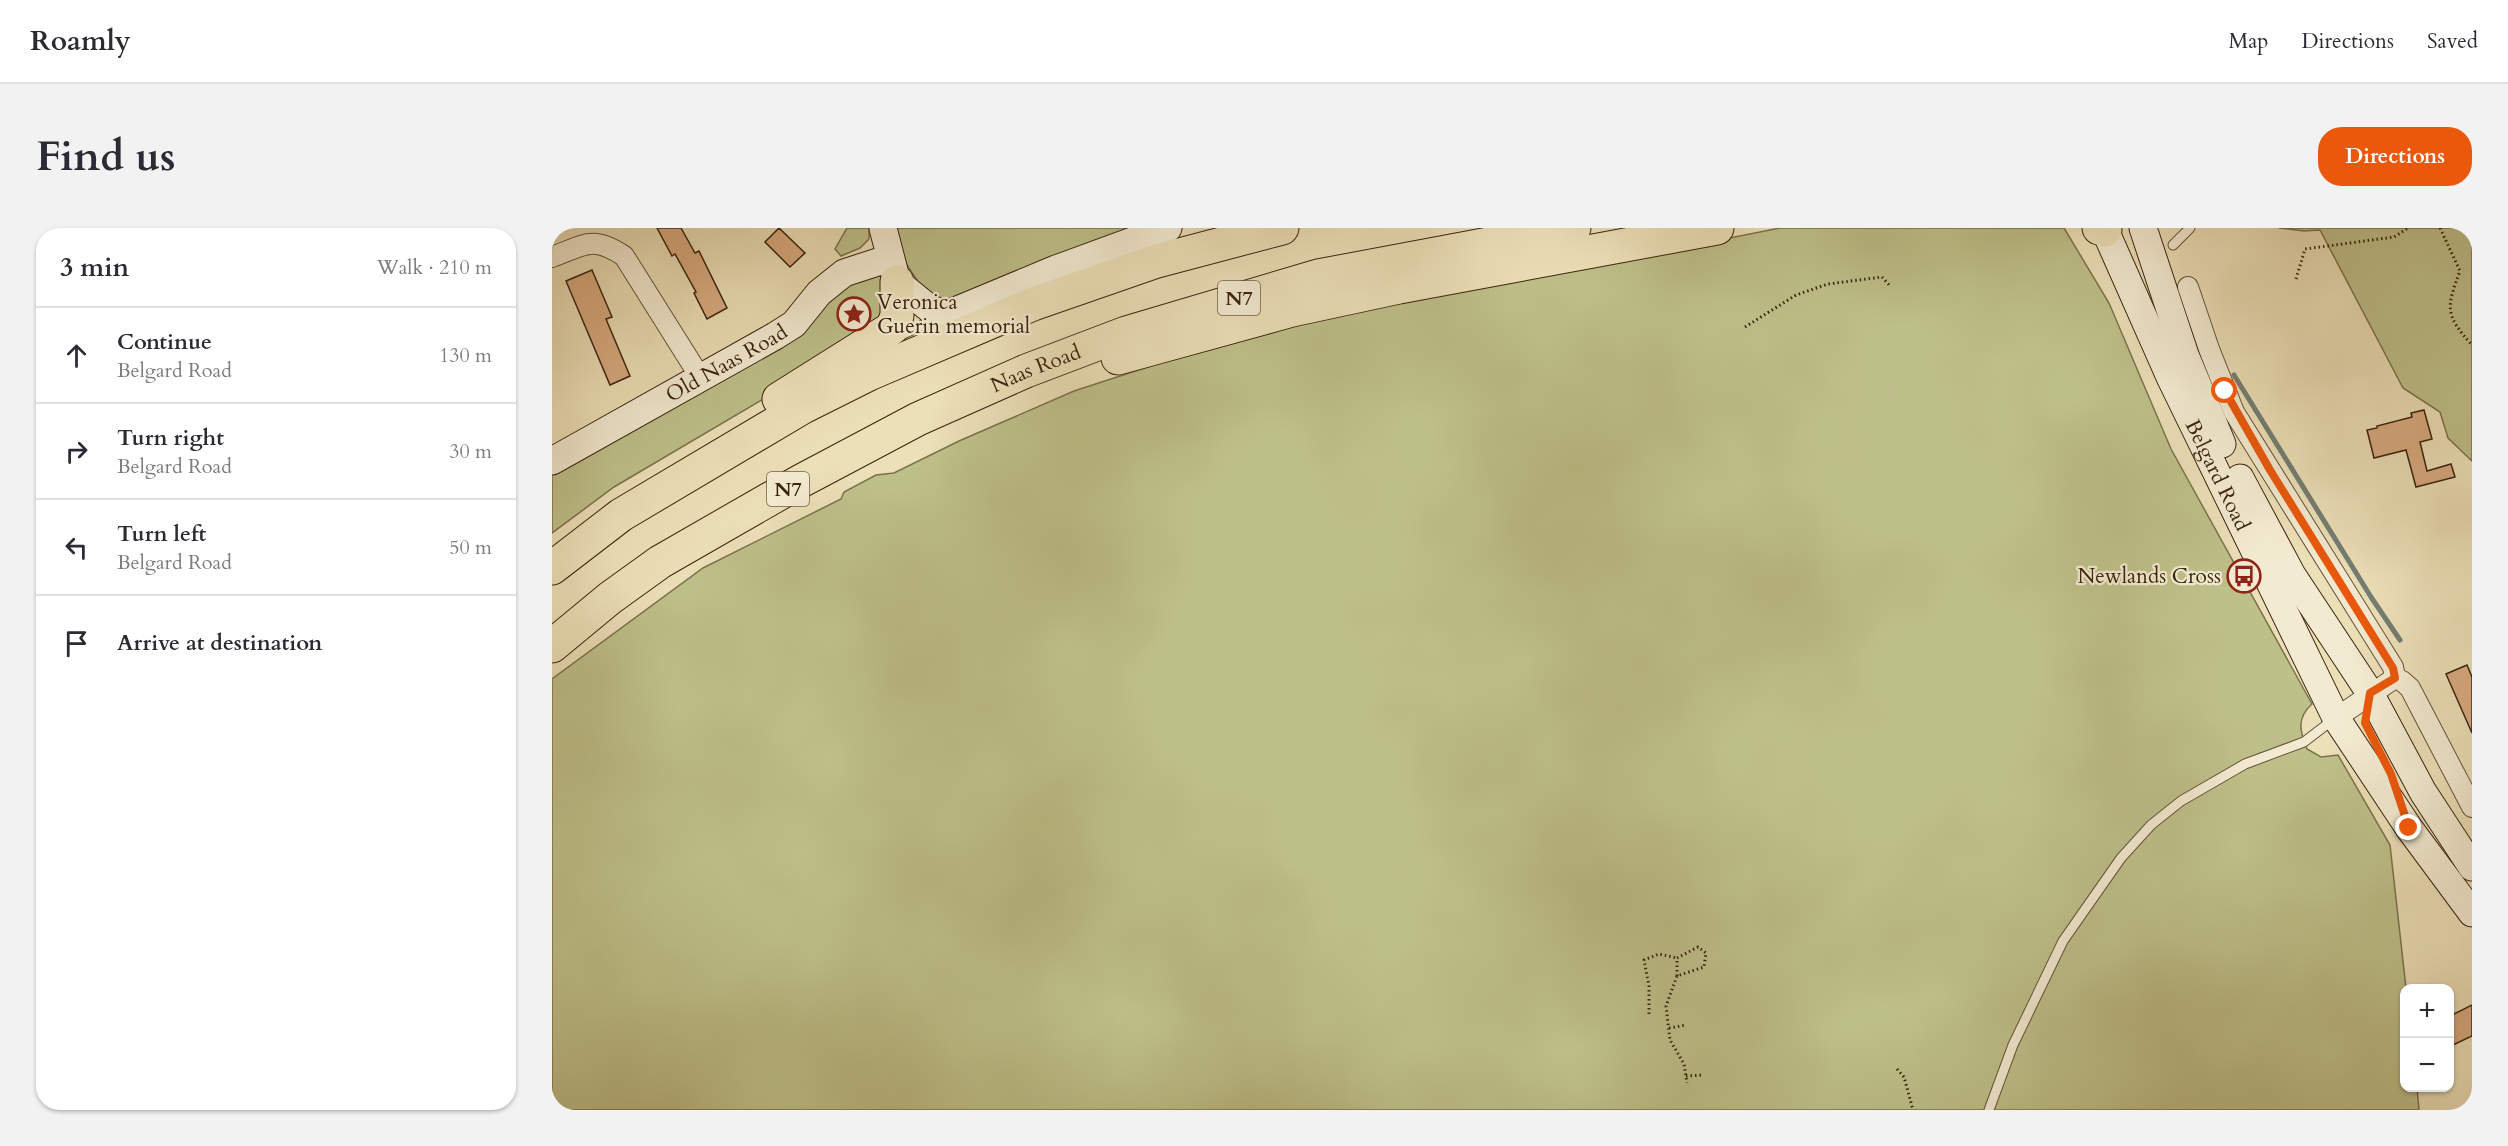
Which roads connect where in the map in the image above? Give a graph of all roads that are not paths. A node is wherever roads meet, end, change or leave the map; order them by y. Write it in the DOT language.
graph roads {
  1 [pos="883,228"];
  2 [pos="1168,228"];
  3 [pos="1212,228"];
  4 [pos="1282,228"];
  5 [pos="1574,228"];
  6 [pos="1717,228"];
  7 [pos="2144,228"];
  8 [pos="2190,228"];
  9 [pos="2108,229"];
  10 [pos="2173,245"];
  11 [pos="552,257"];
  12 [pos="893,270"];
  13 [pos="2188,286"];
  14 [pos="948,314"];
  15 [pos="880,369"];
  16 [pos="700,377"];
  17 [pos="795,388"];
  18 [pos="918,419"];
  19 [pos="552,460"];
  20 [pos="621,515"];
  21 [pos="552,568"];
  22 [pos="2292,575"];
  23 [pos="552,646"];
  24 [pos="2395,678"];
  25 [pos="2370,693"];
  26 [pos="2336,718"];
  27 [pos="2472,807"];
  28 [pos="2409,828"];
  29 [pos="2472,867"];
  30 [pos="2472,913"];
  31 [pos="1989,1110"];
  1 -- 12 [label="main road"];
  2 -- 14 [label="main road"];
  3 -- 15 [label="highway"];
  4 -- 15 [label="highway"];
  5 -- 18 [label="highway, Naas Road / N7"];
  6 -- 18 [label="highway"];
  7 -- 22 [label="main road, Belgard Road"];
  8 -- 10 [label="lane"];
  9 -- 26 [label="main road, Belgard Road"];
  11 -- 16 [label="street"];
  12 -- 14 [label="main road"];
  12 -- 16 [label="main road, Old Naas Road"];
  12 -- 17 [label="highway"];
  13 -- 24 [label="street, Belgard Road"];
  14 -- 17 [label="lane"];
  15 -- 20 [label="highway"];
  16 -- 19 [label="main road, Old Naas Road"];
  17 -- 20 [label="highway"];
  18 -- 23 [label="highway, Naas Road / N7"];
  20 -- 21 [label="highway"];
  22 -- 25 [label="main road, Belgard Road"];
  22 -- 26 [label="main road, Belgard Road"];
  24 -- 25 [label="street"];
  24 -- 27 [label="street, Belgard Road"];
  25 -- 26 [label="street"];
  25 -- 28 [label="main road, Belgard Road"];
  25 -- 29 [label="main road, Belgard Road"];
  26 -- 28 [label="main road, Belgard Road"];
  26 -- 31 [label="lane"];
  28 -- 30 [label="main road, Belgard Road"];
}
